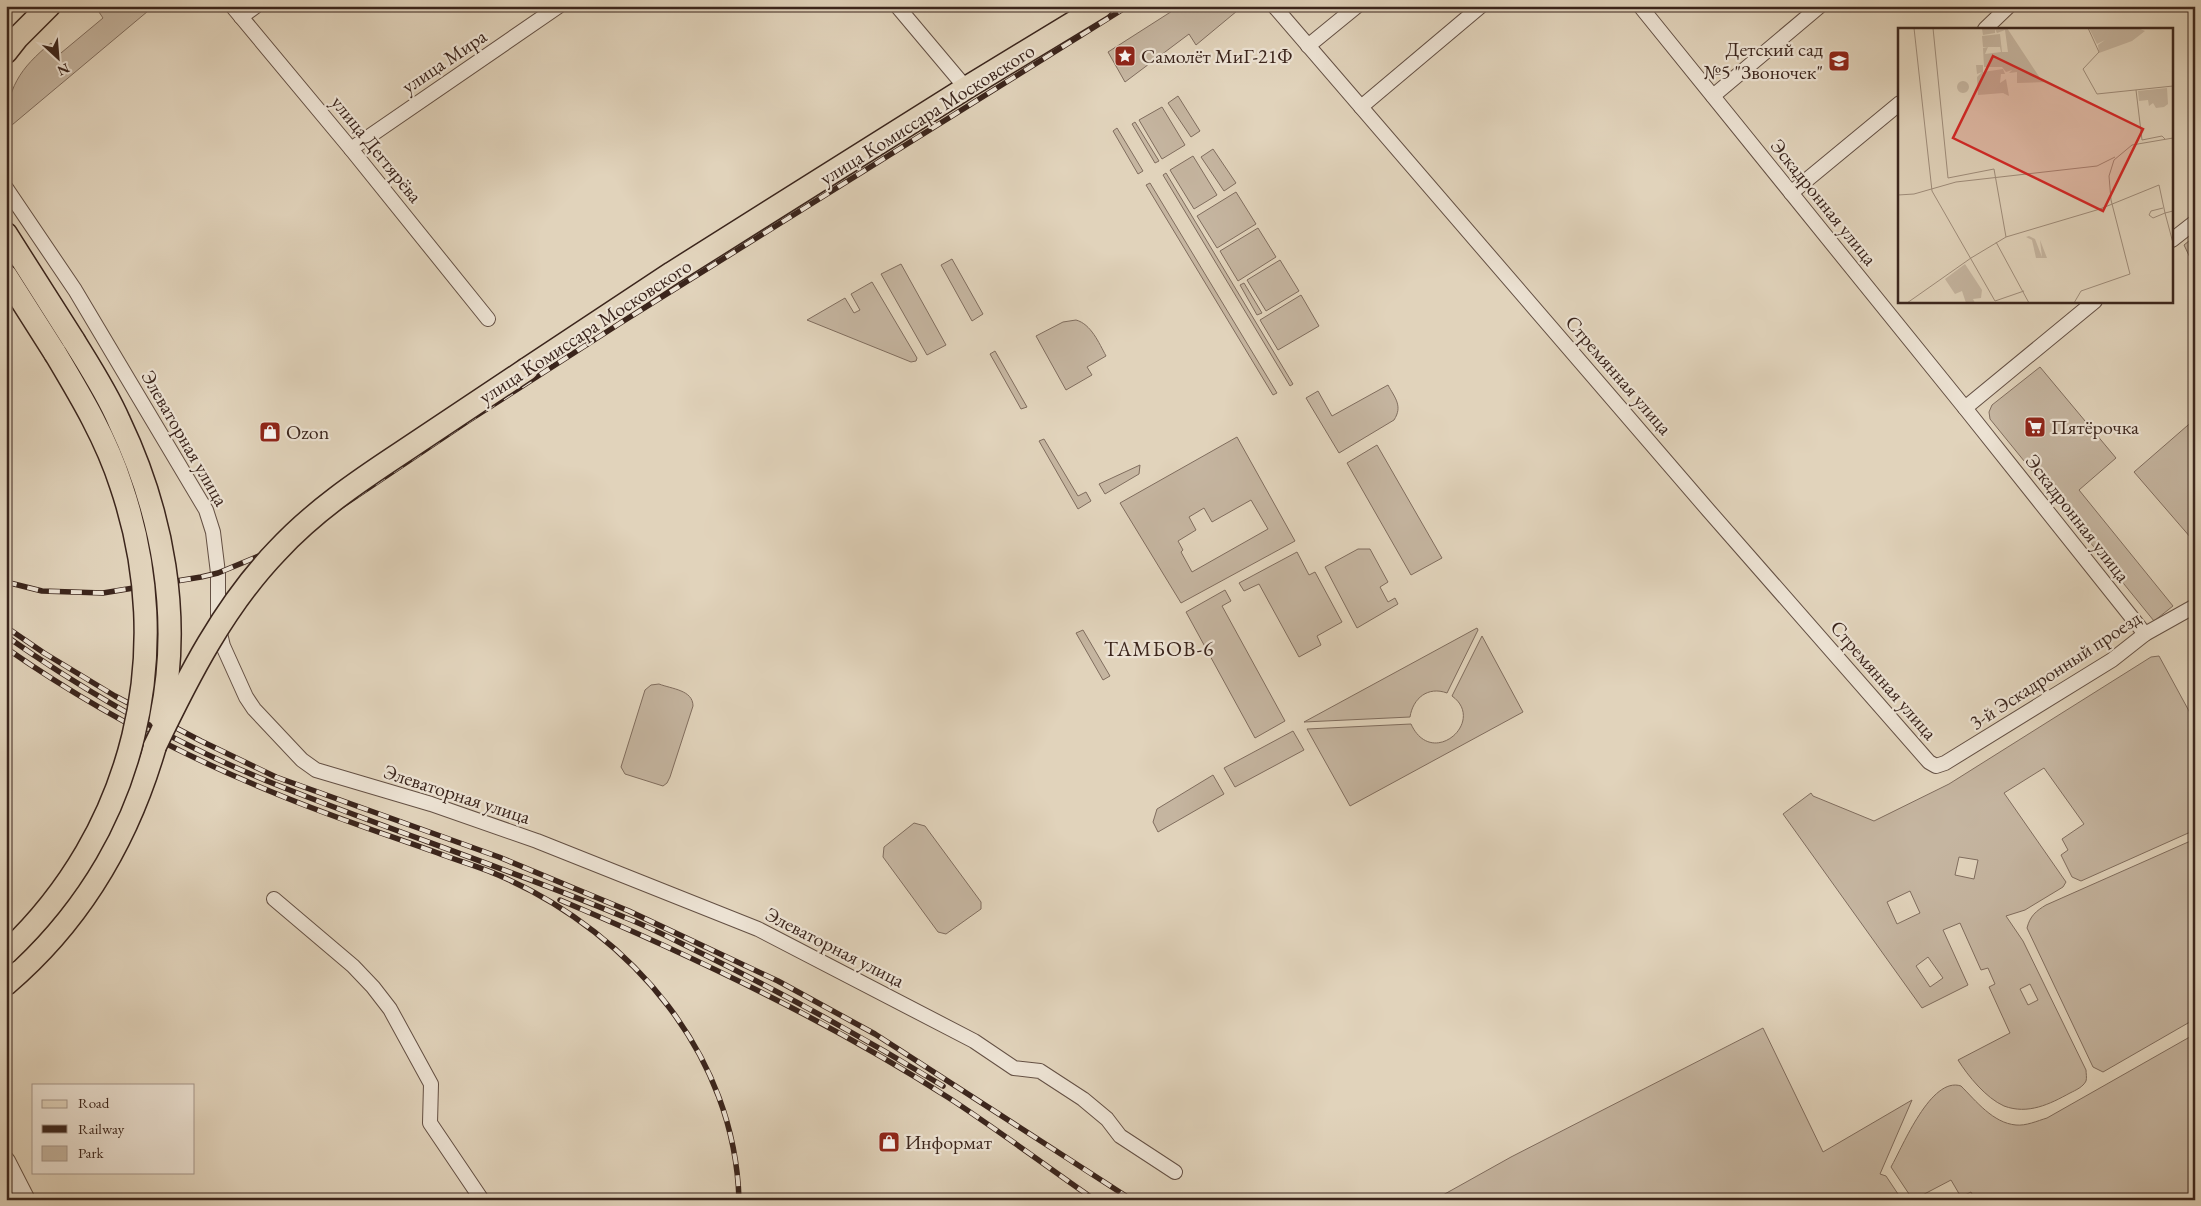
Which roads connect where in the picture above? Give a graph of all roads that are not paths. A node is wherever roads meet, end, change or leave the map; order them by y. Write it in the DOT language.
graph roads {
  1 [pos="49,6"];
  2 [pos="256,6"];
  3 [pos="559,6"];
  4 [pos="897,6"];
  5 [pos="1101,6"];
  6 [pos="1274,6"];
  7 [pos="1357,6"];
  8 [pos="1482,6"];
  9 [pos="1640,6"];
  10 [pos="1820,6"];
  11 [pos="2009,6"];
  12 [pos="236,12"];
  13 [pos="1986,28"];
  14 [pos="1308,46"];
  15 [pos="6,52"];
  16 [pos="966,88"];
  17 [pos="1713,96"];
  18 [pos="1898,105"];
  19 [pos="1361,107"];
  20 [pos="351,149"];
  21 [pos="6,188"];
  22 [pos="1791,193"];
  23 [pos="2195,222"];
  24 [pos="6,234"];
  25 [pos="2174,238"];
  26 [pos="6,276"];
  27 [pos="2094,302"];
  28 [pos="488,319"];
  29 [pos="1966,408"];
  30 [pos="2195,606"];
  31 [pos="2145,634"];
  32 [pos="155,746"];
  33 [pos="1936,766"];
  34 [pos="274,899"];
  35 [pos="6,953"];
  36 [pos="6,984"];
  37 [pos="6,1160"];
  38 [pos="1175,1172"];
  39 [pos="26,1200"];
  40 [pos="482,1200"];
  1 -- 15 [label="main road"];
  2 -- 12 [label="street"];
  3 -- 20 [label="street, улица Мира"];
  4 -- 16 [label="street"];
  5 -- 16 [label="main road, улица Комиссара Московского"];
  6 -- 14 [label="street, Стремянная улица"];
  7 -- 14 [label="street"];
  8 -- 19 [label="street"];
  9 -- 17 [label="street, Эскадронная улица"];
  10 -- 17 [label="street"];
  11 -- 13 [label="street"];
  12 -- 20 [label="street, улица Дегтярёва"];
  14 -- 19 [label="street, Стремянная улица"];
  16 -- 32 [label="main road, улица Комиссара Московского, bridge"];
  17 -- 22 [label="street, Эскадронная улица"];
  18 -- 22 [label="street"];
  19 -- 33 [label="street, Стремянная улица"];
  20 -- 28 [label="street, улица Дегтярёва"];
  21 -- 38 [label="street, Элеваторная улица"];
  22 -- 29 [label="street, Эскадронная улица"];
  23 -- 25 [label="street"];
  24 -- 32 [label="main road, bridge"];
  26 -- 35 [label="main road, bridge"];
  27 -- 29 [label="street"];
  29 -- 31 [label="street, Эскадронная улица"];
  30 -- 31 [label="street, 3-й Эскадронный проезд"];
  31 -- 33 [label="street, 3-й Эскадронный проезд"];
  32 -- 36 [label="main road"];
  34 -- 40 [label="street"];
  37 -- 39 [label="street"];
}
